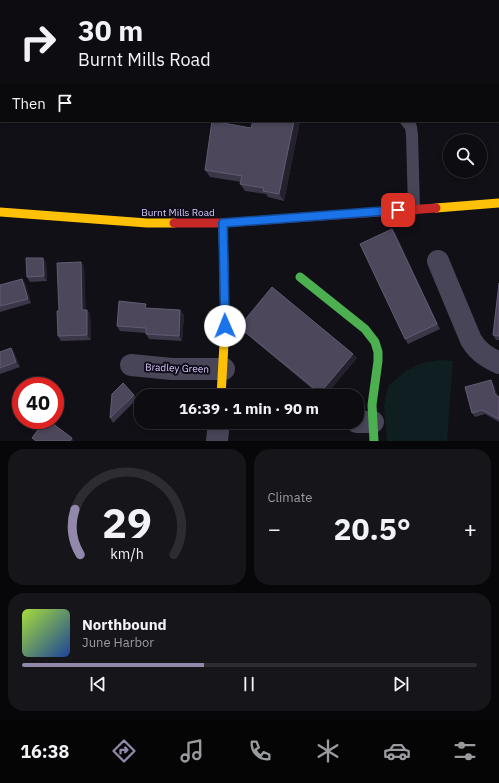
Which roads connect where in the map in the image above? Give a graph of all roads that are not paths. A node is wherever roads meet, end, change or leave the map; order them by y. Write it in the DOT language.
graph roads {
  1 [pos="407,122"];
  2 [pos="499,204"];
  3 [pos="414,209"];
  4 [pos="0,212"];
  5 [pos="223,223"];
  6 [pos="438,261"];
  7 [pos="300,278"];
  8 [pos="497,362"];
  9 [pos="131,365"];
  10 [pos="224,369"];
  11 [pos="222,389"];
  12 [pos="369,423"];
  13 [pos="218,429"];
  14 [pos="217,441"];
  1 -- 3 [label="lane"];
  2 -- 3 [label="street, Burnt Mills Road"];
  3 -- 5 [label="street, Burnt Mills Road"];
  4 -- 5 [label="street, Burnt Mills Road"];
  5 -- 10 [label="street, Bradley Green"];
  6 -- 8 [label="street"];
  7 -- 12 [label="street"];
  9 -- 10 [label="street, Bradley Green"];
  10 -- 11 [label="street, Bradley Green"];
  13 -- 14 [label="street"];
}
